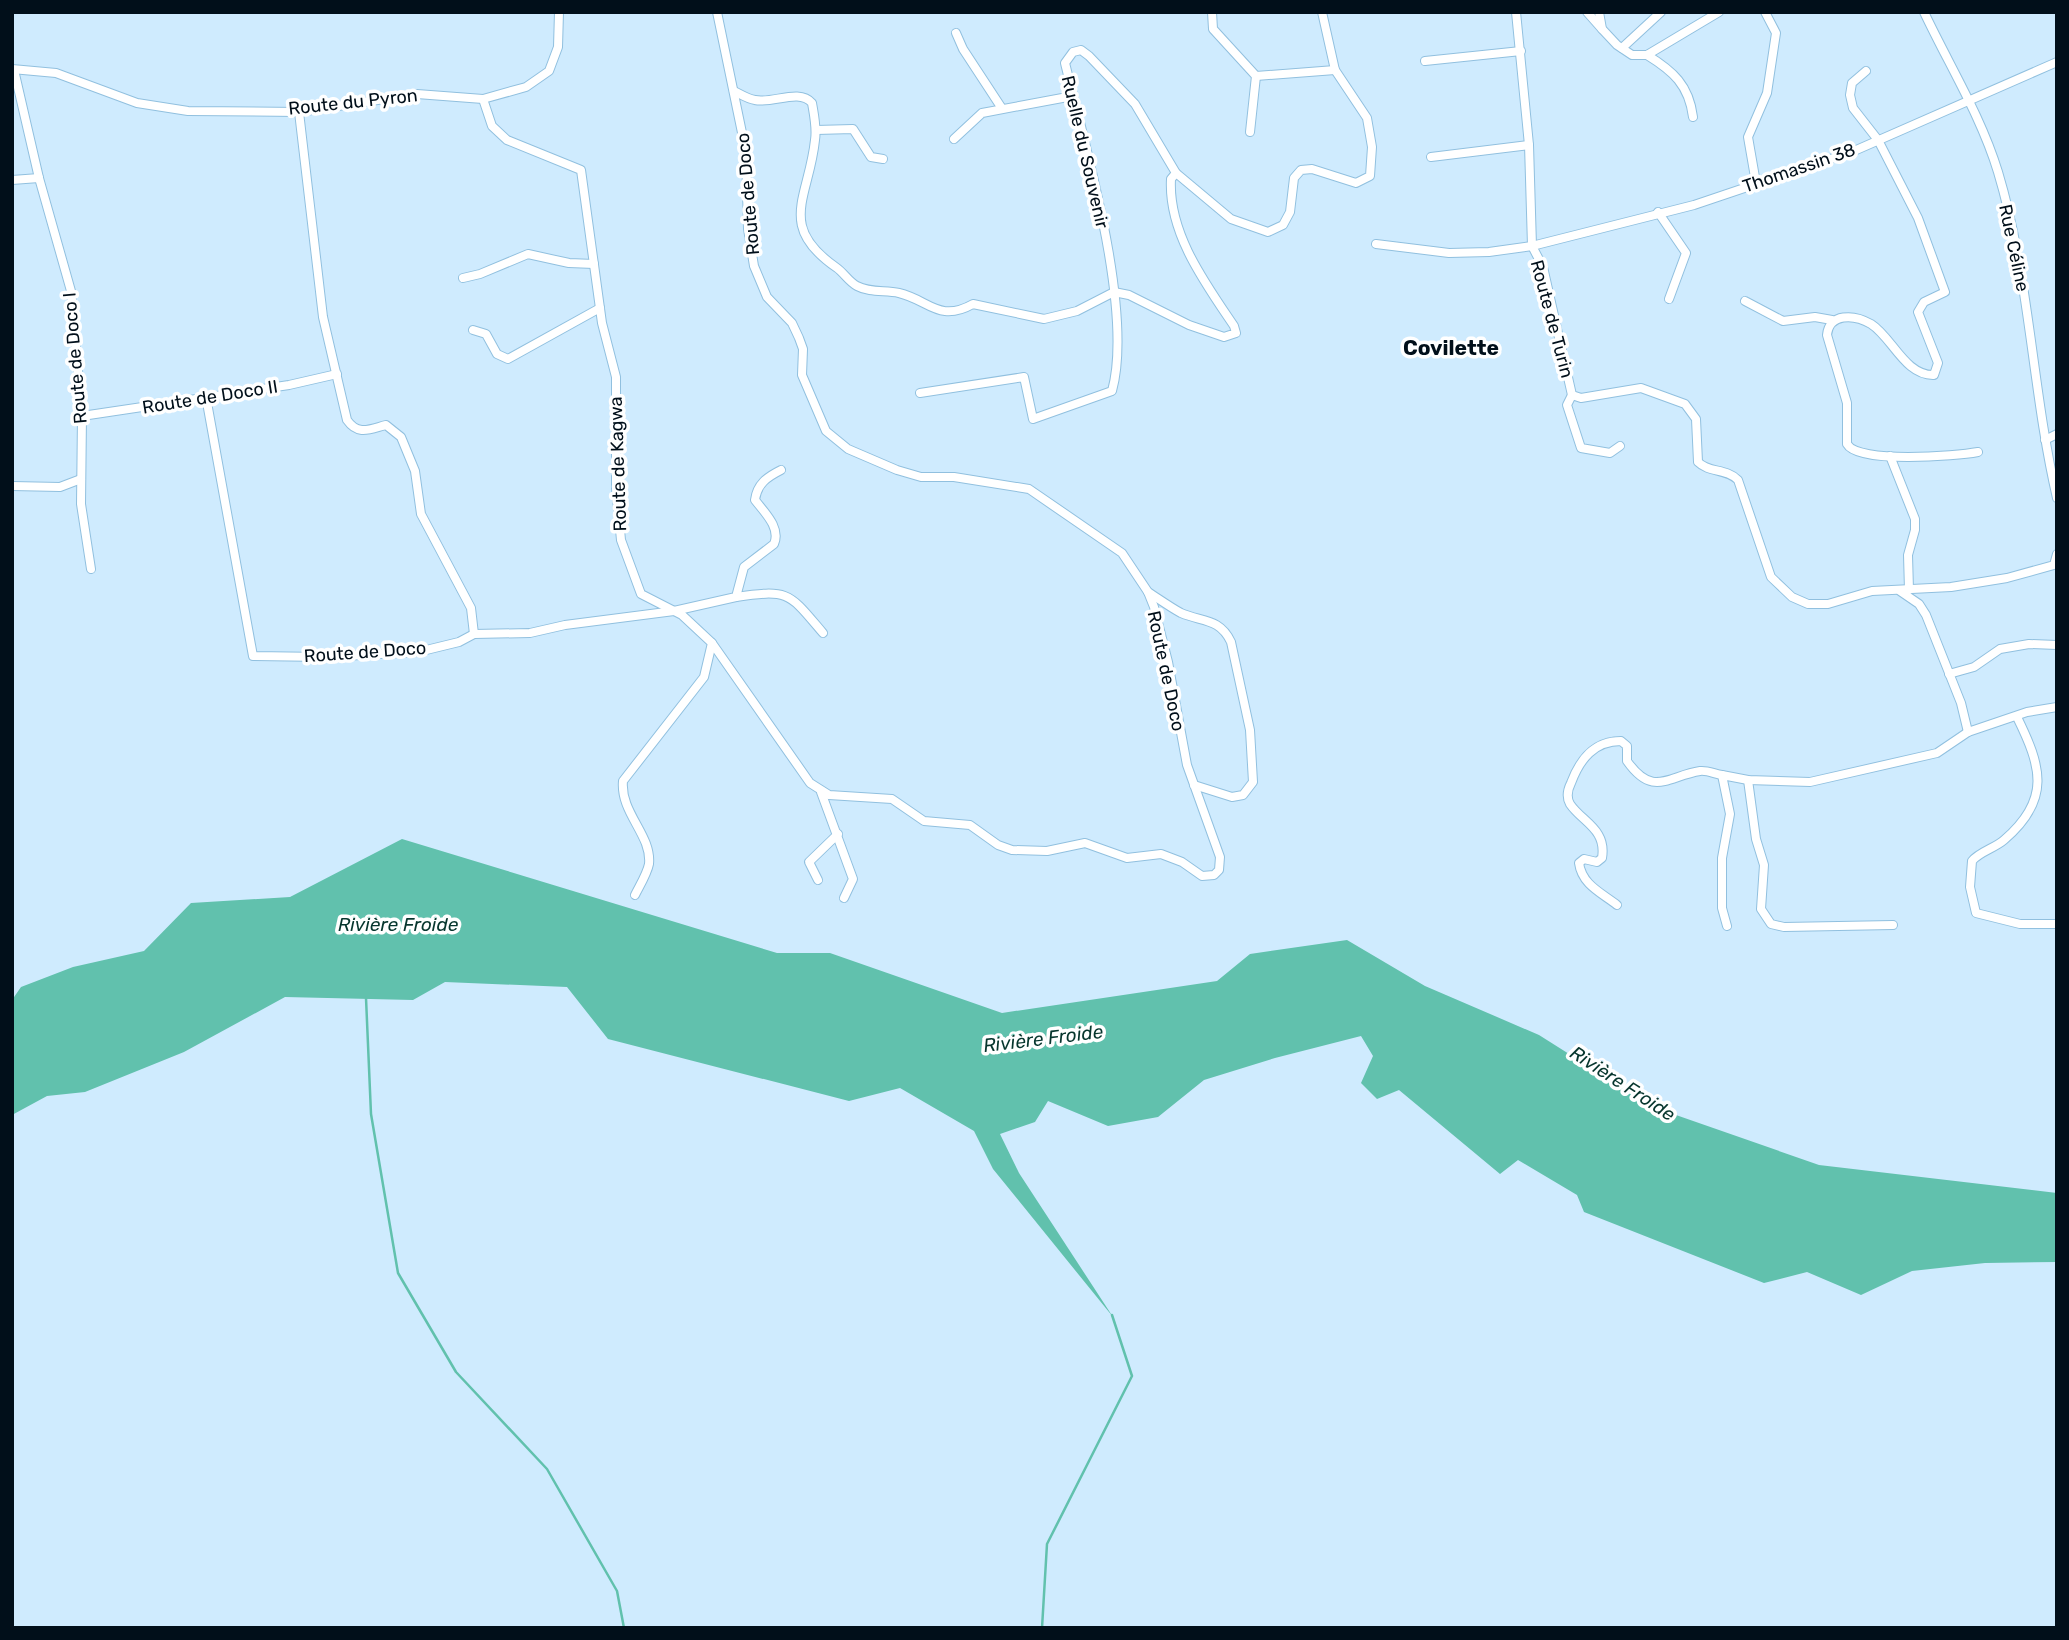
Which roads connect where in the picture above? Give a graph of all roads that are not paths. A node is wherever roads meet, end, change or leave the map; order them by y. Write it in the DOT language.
graph roads {
  1 [pos="559,12"];
  2 [pos="717,12"];
  3 [pos="1212,12"];
  4 [pos="1322,12"];
  5 [pos="1516,12"];
  6 [pos="1587,12"];
  7 [pos="1599,12"];
  8 [pos="1661,12"];
  9 [pos="1719,12"];
  10 [pos="1765,12"];
  11 [pos="1924,12"];
  12 [pos="1602,29"];
  13 [pos="956,33"];
  14 [pos="1622,48"];
  15 [pos="1521,51"];
  16 [pos="1647,55"];
  17 [pos="1425,61"];
  18 [pos="2057,62"];
  19 [pos="13,69"];
  20 [pos="1335,70"];
  21 [pos="1866,71"];
  22 [pos="1256,76"];
  23 [pos="734,90"];
  24 [pos="1073,96"];
  25 [pos="482,99"];
  26 [pos="1969,99"];
  27 [pos="1001,107"];
  28 [pos="299,112"];
  29 [pos="1693,117"];
  30 [pos="816,130"];
  31 [pos="1250,132"];
  32 [pos="954,139"];
  33 [pos="1878,140"];
  34 [pos="1528,145"];
  35 [pos="1431,157"];
  36 [pos="883,159"];
  37 [pos="1176,173"];
  38 [pos="39,178"];
  39 [pos="12,180"];
  40 [pos="1756,183"];
  41 [pos="1658,212"];
  42 [pos="1376,244"];
  43 [pos="1532,246"];
  44 [pos="594,264"];
  45 [pos="463,278"];
  46 [pos="1114,292"];
  47 [pos="1668,299"];
  48 [pos="1745,301"];
  49 [pos="600,308"];
  50 [pos="1832,320"];
  51 [pos="473,330"];
  52 [pos="337,373"];
  53 [pos="920,393"];
  54 [pos="1572,395"];
  55 [pos="206,397"];
  56 [pos="82,416"];
  57 [pos="2057,434"];
  58 [pos="2045,440"];
  59 [pos="1620,446"];
  60 [pos="1978,452"];
  61 [pos="1890,456"];
  62 [pos="781,470"];
  63 [pos="81,479"];
  64 [pos="12,486"];
  65 [pos="2057,498"];
  66 [pos="2057,554"];
  67 [pos="2055,565"];
  68 [pos="91,569"];
  69 [pos="1908,590"];
  70 [pos="1149,592"];
  71 [pos="736,597"];
  72 [pos="674,611"];
  73 [pos="823,633"];
  74 [pos="474,634"];
  75 [pos="712,643"];
  76 [pos="2057,646"];
  77 [pos="1949,674"];
  78 [pos="2057,707"];
  79 [pos="2017,717"];
  80 [pos="1968,732"];
  81 [pos="1722,775"];
  82 [pos="1748,780"];
  83 [pos="1194,785"];
  84 [pos="821,792"];
  85 [pos="838,834"];
  86 [pos="818,880"];
  87 [pos="635,895"];
  88 [pos="844,898"];
  89 [pos="1617,905"];
  90 [pos="2057,924"];
  91 [pos="1893,925"];
  92 [pos="1727,926"];
  1 -- 25 [label="street, Route du Pyron"];
  2 -- 23 [label="street, Route de Doco"];
  3 -- 22 [label="street"];
  4 -- 20 [label="street"];
  5 -- 15 [label="street, Route de Turin"];
  6 -- 12 [label="street"];
  7 -- 12 [label="street"];
  8 -- 14 [label="street"];
  9 -- 16 [label="street"];
  10 -- 40 [label="street"];
  11 -- 26 [label="street, Rue Céline"];
  12 -- 14 [label="street"];
  13 -- 27 [label="street"];
  14 -- 16 [label="street"];
  15 -- 17 [label="street"];
  15 -- 34 [label="street, Route de Turin"];
  16 -- 29 [label="street"];
  18 -- 26 [label="street, Thomassin 38"];
  19 -- 28 [label="street, Route du Pyron"];
  19 -- 38 [label="street, Route de Doco I"];
  20 -- 22 [label="street"];
  20 -- 37 [label="street"];
  21 -- 33 [label="street"];
  22 -- 31 [label="street"];
  23 -- 30 [label="street"];
  23 -- 70 [label="street, Route de Doco"];
  24 -- 27 [label="street"];
  24 -- 37 [label="street, Ruelle du Souvenir"];
  24 -- 46 [label="street, Ruelle du Souvenir"];
  25 -- 28 [label="street, Route du Pyron"];
  25 -- 44 [label="street, Route de Kagwa"];
  26 -- 33 [label="street, Thomassin 38"];
  26 -- 58 [label="street, Rue Céline"];
  27 -- 32 [label="street"];
  28 -- 52 [label="street"];
  30 -- 36 [label="street"];
  30 -- 46 [label="street"];
  33 -- 40 [label="street, Thomassin 38"];
  33 -- 50 [label="street"];
  34 -- 35 [label="street"];
  34 -- 43 [label="street, Route de Turin"];
  37 -- 46 [label="street"];
  38 -- 39 [label="street"];
  38 -- 56 [label="street, Route de Doco I"];
  40 -- 41 [label="street, Thomassin 38"];
  41 -- 43 [label="street, Thomassin 38"];
  41 -- 47 [label="street"];
  42 -- 43 [label="street, Thomassin 38"];
  43 -- 54 [label="street, Route de Turin"];
  44 -- 45 [label="street"];
  44 -- 49 [label="street, Route de Kagwa"];
  46 -- 53 [label="street, Ruelle du Souvenir"];
  48 -- 50 [label="street"];
  49 -- 51 [label="street"];
  49 -- 72 [label="street, Route de Kagwa"];
  50 -- 61 [label="street"];
  52 -- 55 [label="street, Route de Doco II"];
  52 -- 74 [label="street"];
  54 -- 59 [label="street"];
  54 -- 69 [label="street, Route de Turin"];
  55 -- 56 [label="street, Route de Doco II"];
  55 -- 74 [label="street, Route de Doco"];
  56 -- 63 [label="street, Route de Doco I"];
  57 -- 58 [label="street"];
  58 -- 65 [label="street, Rue Céline"];
  60 -- 61 [label="street"];
  61 -- 69 [label="street"];
  62 -- 71 [label="street"];
  63 -- 64 [label="street"];
  63 -- 68 [label="street, Route de Doco I"];
  66 -- 67 [label="street"];
  67 -- 69 [label="street"];
  69 -- 77 [label="street"];
  70 -- 83 [label="street, Route de Doco"];
  70 -- 83 [label="street"];
  71 -- 72 [label="street, Route de Doco"];
  71 -- 73 [label="street, Route de Doco"];
  72 -- 74 [label="street, Route de Doco"];
  72 -- 75 [label="street, Route de Kagwa"];
  75 -- 84 [label="street"];
  75 -- 87 [label="street"];
  76 -- 77 [label="street"];
  77 -- 80 [label="street"];
  78 -- 79 [label="street"];
  79 -- 80 [label="street"];
  79 -- 90 [label="street"];
  80 -- 82 [label="street"];
  81 -- 82 [label="street"];
  81 -- 89 [label="street"];
  81 -- 92 [label="street"];
  82 -- 91 [label="street"];
  83 -- 84 [label="street, Route de Doco"];
  84 -- 85 [label="street"];
  85 -- 86 [label="street"];
  85 -- 88 [label="street"];
}
